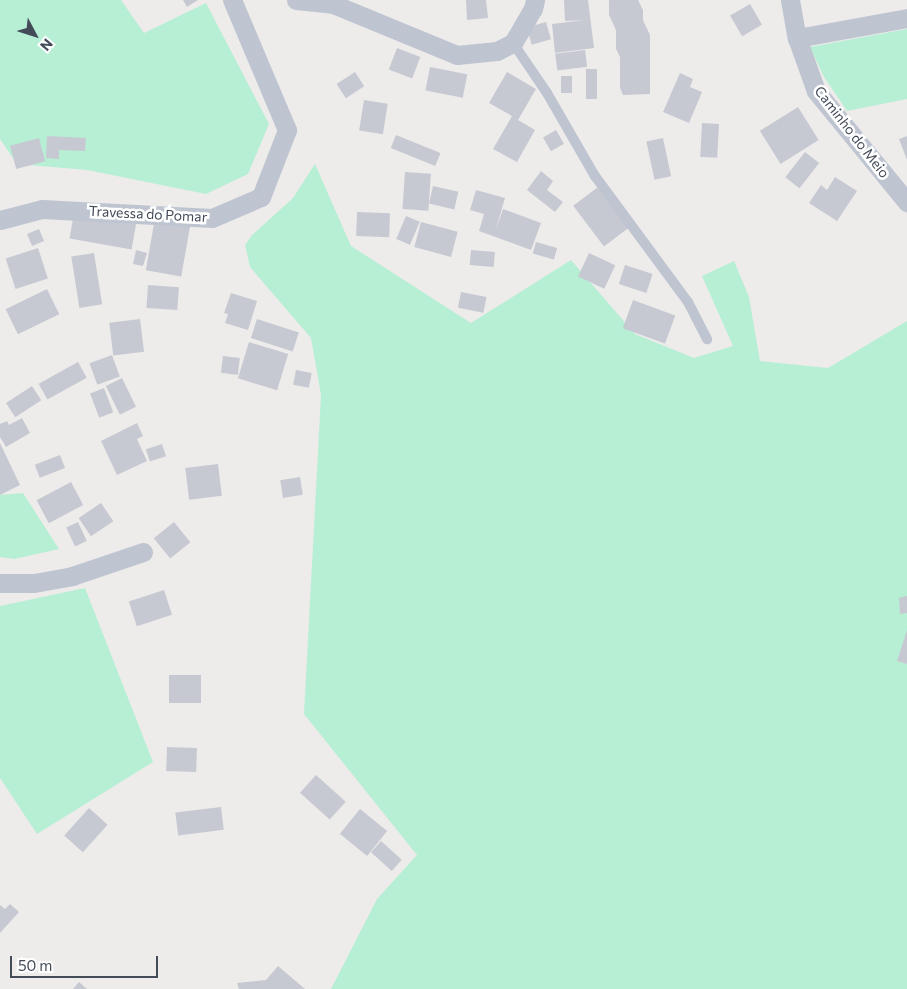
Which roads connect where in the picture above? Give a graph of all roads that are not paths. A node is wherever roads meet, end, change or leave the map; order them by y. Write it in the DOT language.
graph roads {
  1 [pos="232,0"];
  2 [pos="296,0"];
  3 [pos="535,0"];
  4 [pos="790,0"];
  5 [pos="907,18"];
  6 [pos="797,38"];
  7 [pos="513,43"];
  8 [pos="907,202"];
  9 [pos="0,220"];
  10 [pos="707,339"];
  11 [pos="143,552"];
  12 [pos="0,584"];
  1 -- 9 [label="street, Travessa do Pomar"];
  2 -- 7 [label="street"];
  3 -- 7 [label="street"];
  4 -- 6 [label="street, Caminho do Meio"];
  5 -- 6 [label="street"];
  6 -- 8 [label="street, Caminho do Meio"];
  7 -- 10 [label="lane"];
  11 -- 12 [label="street"];
}
